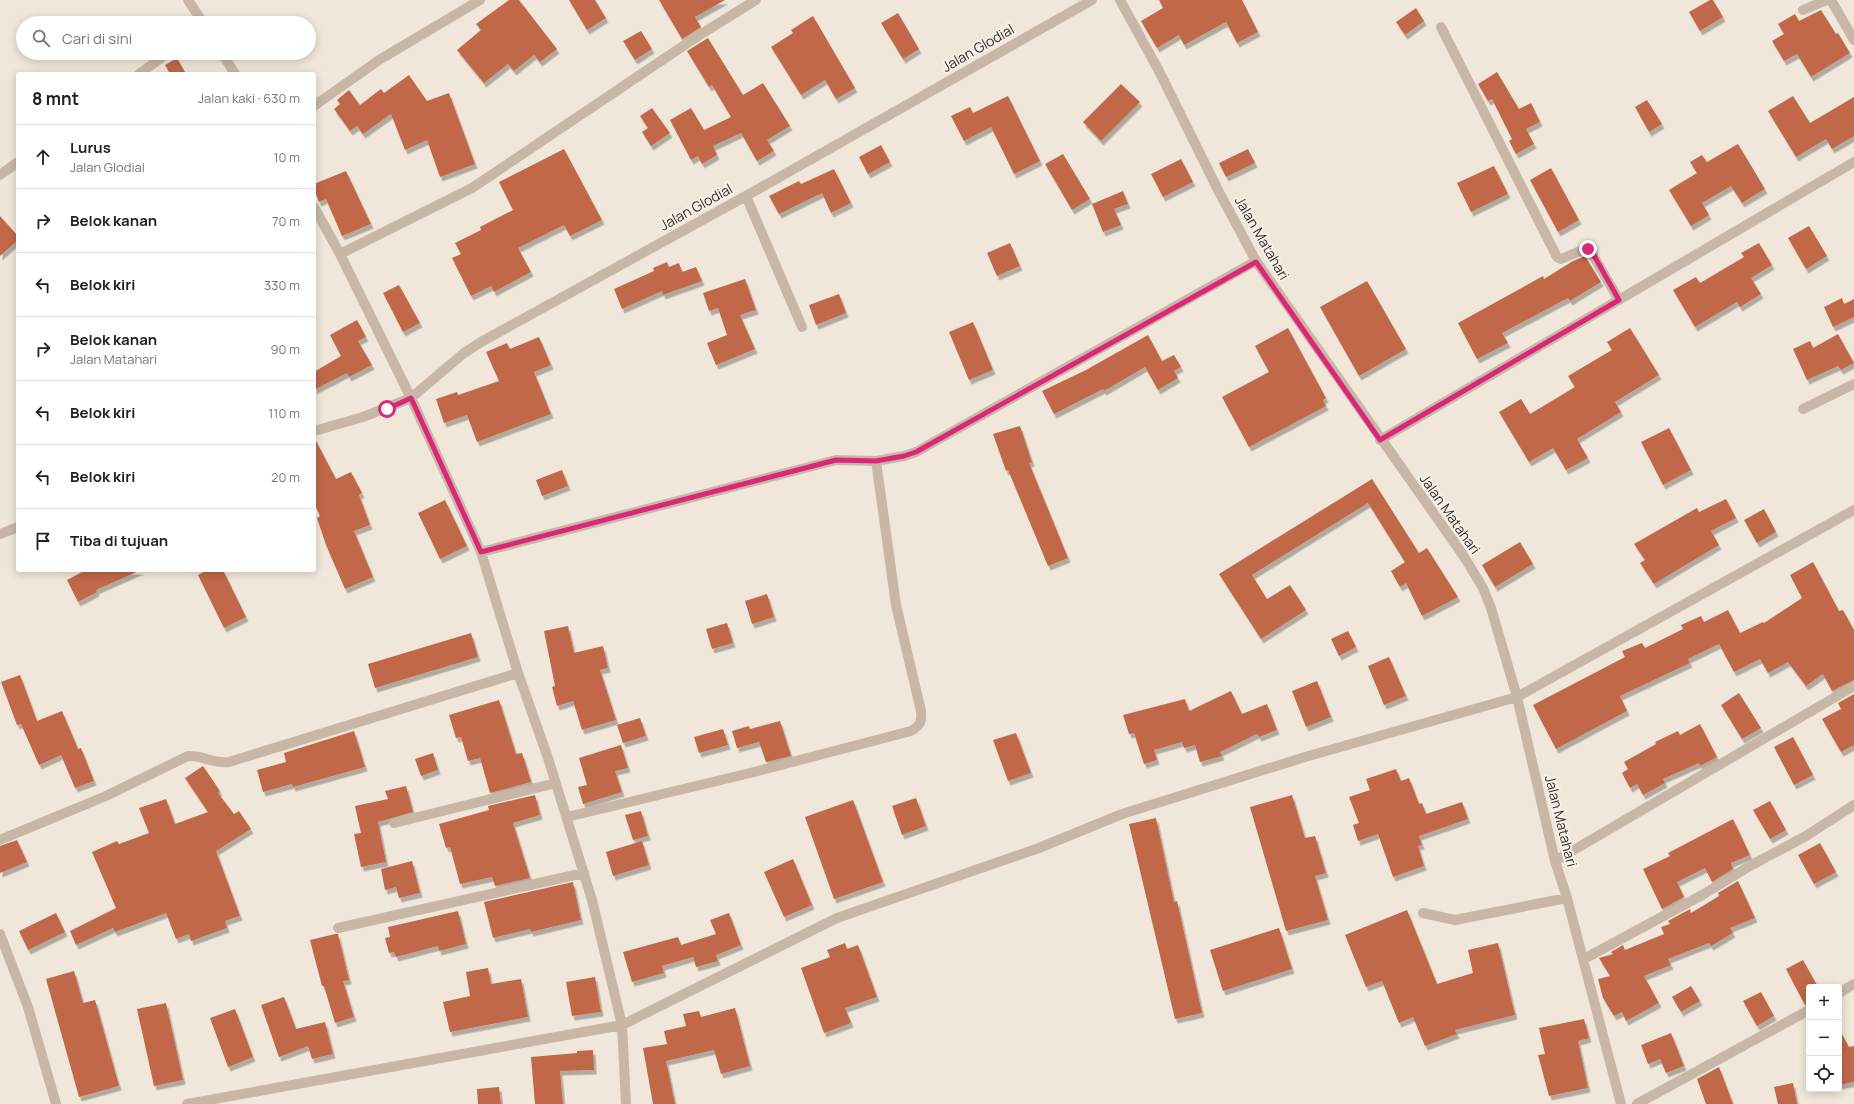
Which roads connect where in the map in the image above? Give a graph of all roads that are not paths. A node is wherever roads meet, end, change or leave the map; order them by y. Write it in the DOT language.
graph roads {
  1 [pos="188,0"];
  2 [pos="480,0"];
  3 [pos="756,0"];
  4 [pos="1092,0"];
  5 [pos="1120,0"];
  6 [pos="1827,0"];
  7 [pos="1831,0"];
  8 [pos="1803,10"];
  9 [pos="198,16"];
  10 [pos="1441,26"];
  11 [pos="1854,40"];
  12 [pos="158,60"];
  13 [pos="226,60"];
  14 [pos="142,72"];
  15 [pos="234,72"];
  16 [pos="316,105"];
  17 [pos="1854,162"];
  18 [pos="16,163"];
  19 [pos="0,175"];
  20 [pos="746,196"];
  21 [pos="316,211"];
  22 [pos="340,254"];
  23 [pos="1256,262"];
  24 [pos="1619,300"];
  25 [pos="802,327"];
  26 [pos="1854,384"];
  27 [pos="411,398"];
  28 [pos="1803,409"];
  29 [pos="316,430"];
  30 [pos="1380,440"];
  31 [pos="876,461"];
  32 [pos="1854,510"];
  33 [pos="16,528"];
  34 [pos="0,534"];
  35 [pos="481,552"];
  36 [pos="518,673"];
  37 [pos="1854,686"];
  38 [pos="1517,697"];
  39 [pos="556,784"];
  40 [pos="1854,805"];
  41 [pos="566,817"];
  42 [pos="394,823"];
  43 [pos="0,840"];
  44 [pos="1555,861"];
  45 [pos="584,873"];
  46 [pos="1567,898"];
  47 [pos="1423,913"];
  48 [pos="338,928"];
  49 [pos="0,934"];
  50 [pos="1584,959"];
  51 [pos="1854,984"];
  52 [pos="1842,991"];
  53 [pos="1806,1012"];
  54 [pos="622,1025"];
  55 [pos="56,1104"];
  56 [pos="187,1104"];
  57 [pos="626,1104"];
  58 [pos="1621,1104"];
  59 [pos="1637,1104"];
  1 -- 9 [label="street"];
  2 -- 16 [label="street"];
  3 -- 22 [label="street"];
  4 -- 20 [label="street, Jalan Glodial"];
  5 -- 23 [label="street, Jalan Matahari"];
  6 -- 8 [label="street"];
  7 -- 11 [label="street"];
  10 -- 24 [label="street"];
  12 -- 14 [label="street"];
  13 -- 15 [label="street"];
  17 -- 24 [label="street"];
  18 -- 19 [label="street"];
  20 -- 25 [label="street"];
  20 -- 27 [label="street, Jalan Glodial"];
  21 -- 22 [label="street"];
  22 -- 27 [label="street"];
  23 -- 30 [label="street, Jalan Matahari"];
  23 -- 31 [label="street"];
  24 -- 30 [label="street"];
  26 -- 28 [label="street"];
  27 -- 29 [label="street, Jalan Glodial"];
  27 -- 35 [label="street"];
  30 -- 38 [label="street, Jalan Matahari"];
  31 -- 35 [label="street"];
  31 -- 41 [label="street"];
  32 -- 38 [label="street"];
  33 -- 34 [label="street"];
  35 -- 36 [label="street"];
  36 -- 39 [label="street"];
  36 -- 43 [label="street"];
  37 -- 44 [label="street"];
  38 -- 44 [label="street, Jalan Matahari"];
  38 -- 54 [label="street"];
  39 -- 41 [label="street"];
  39 -- 42 [label="street"];
  40 -- 50 [label="street"];
  41 -- 45 [label="street"];
  44 -- 46 [label="street, Jalan Matahari"];
  45 -- 48 [label="street"];
  45 -- 54 [label="street"];
  46 -- 47 [label="street"];
  46 -- 50 [label="street, Jalan Matahari"];
  49 -- 55 [label="street"];
  50 -- 58 [label="street, Jalan Matahari"];
  51 -- 52 [label="street"];
  53 -- 59 [label="street"];
  54 -- 56 [label="street"];
  54 -- 57 [label="street"];
}
